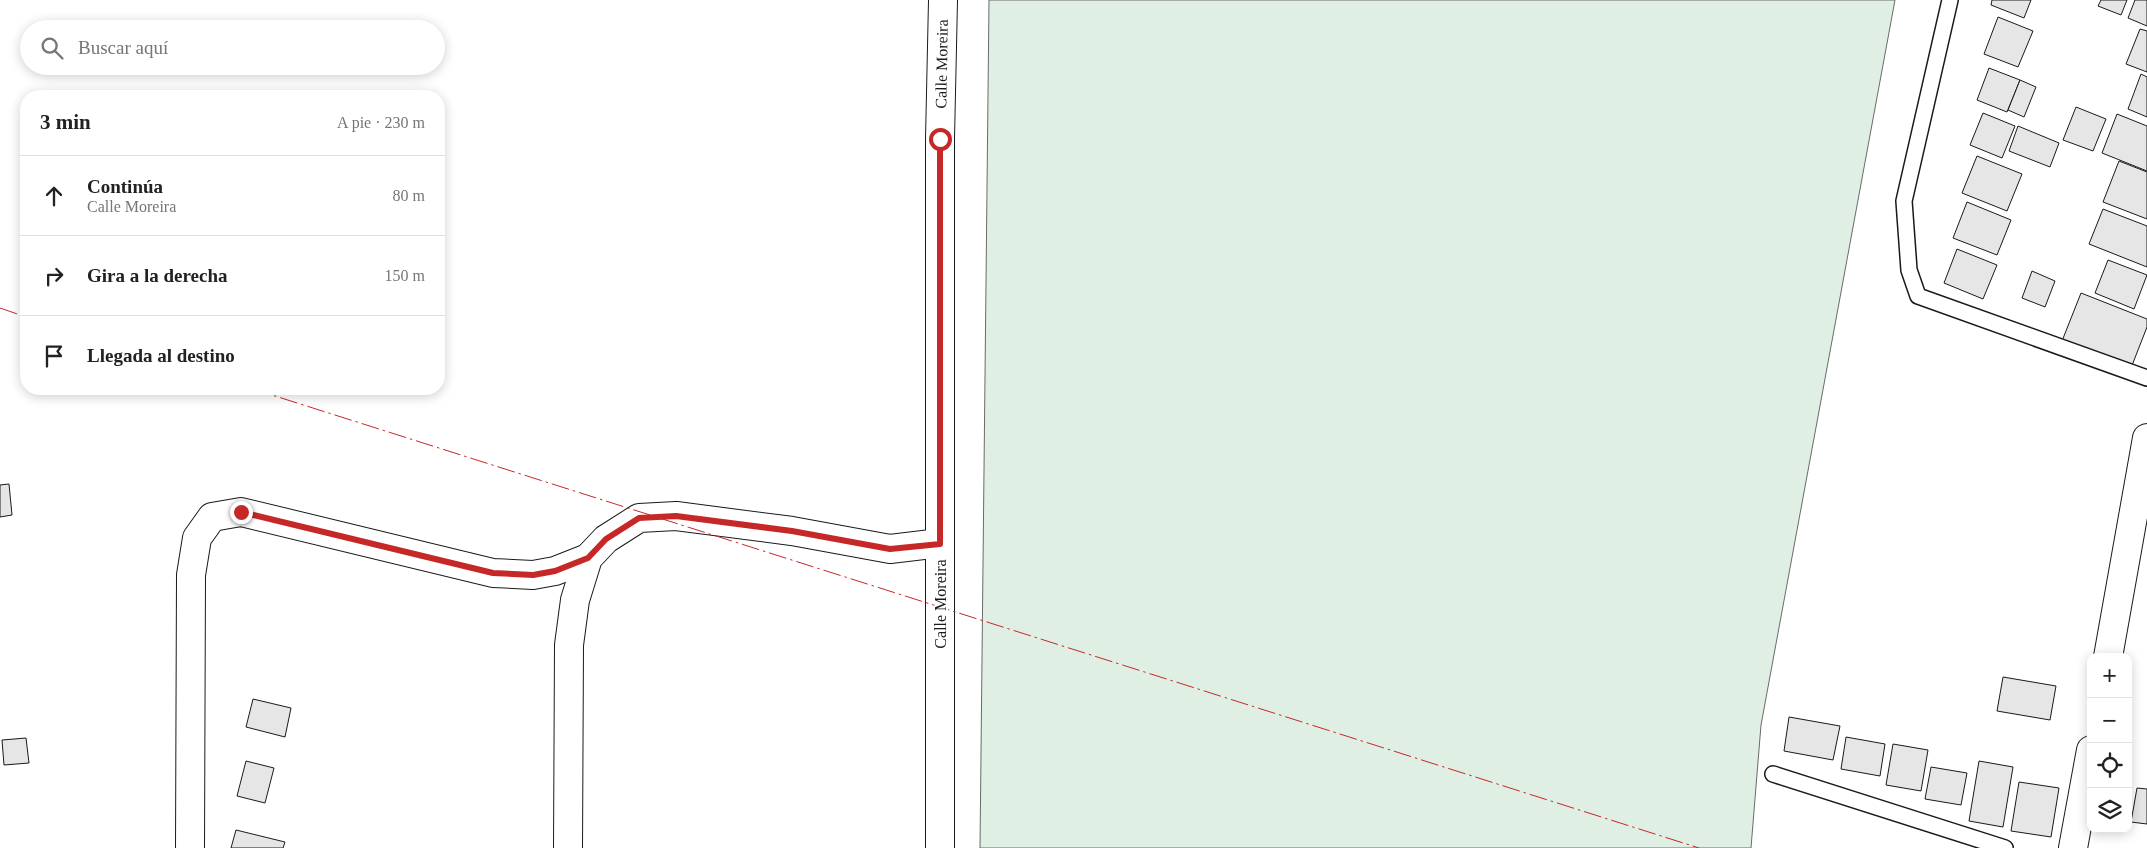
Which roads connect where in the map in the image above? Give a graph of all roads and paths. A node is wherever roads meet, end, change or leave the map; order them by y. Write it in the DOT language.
graph roads {
  1 [pos="943,0"];
  2 [pos="1950,0"];
  3 [pos="2147,378"];
  4 [pos="2147,438"];
  5 [pos="940,544"];
  6 [pos="588,558"];
  7 [pos="2109,653"];
  8 [pos="2087,772"];
  9 [pos="1773,774"];
  10 [pos="190,848"];
  11 [pos="568,848"];
  12 [pos="940,848"];
  13 [pos="2005,848"];
  14 [pos="2073,848"];
  1 -- 5 [label="street, Calle Moreira"];
  2 -- 3 [label="lane"];
  4 -- 7 [label="street"];
  5 -- 6 [label="street"];
  5 -- 12 [label="street, Calle Moreira"];
  6 -- 10 [label="street"];
  6 -- 11 [label="street"];
  8 -- 14 [label="street"];
  9 -- 13 [label="lane"];
}
